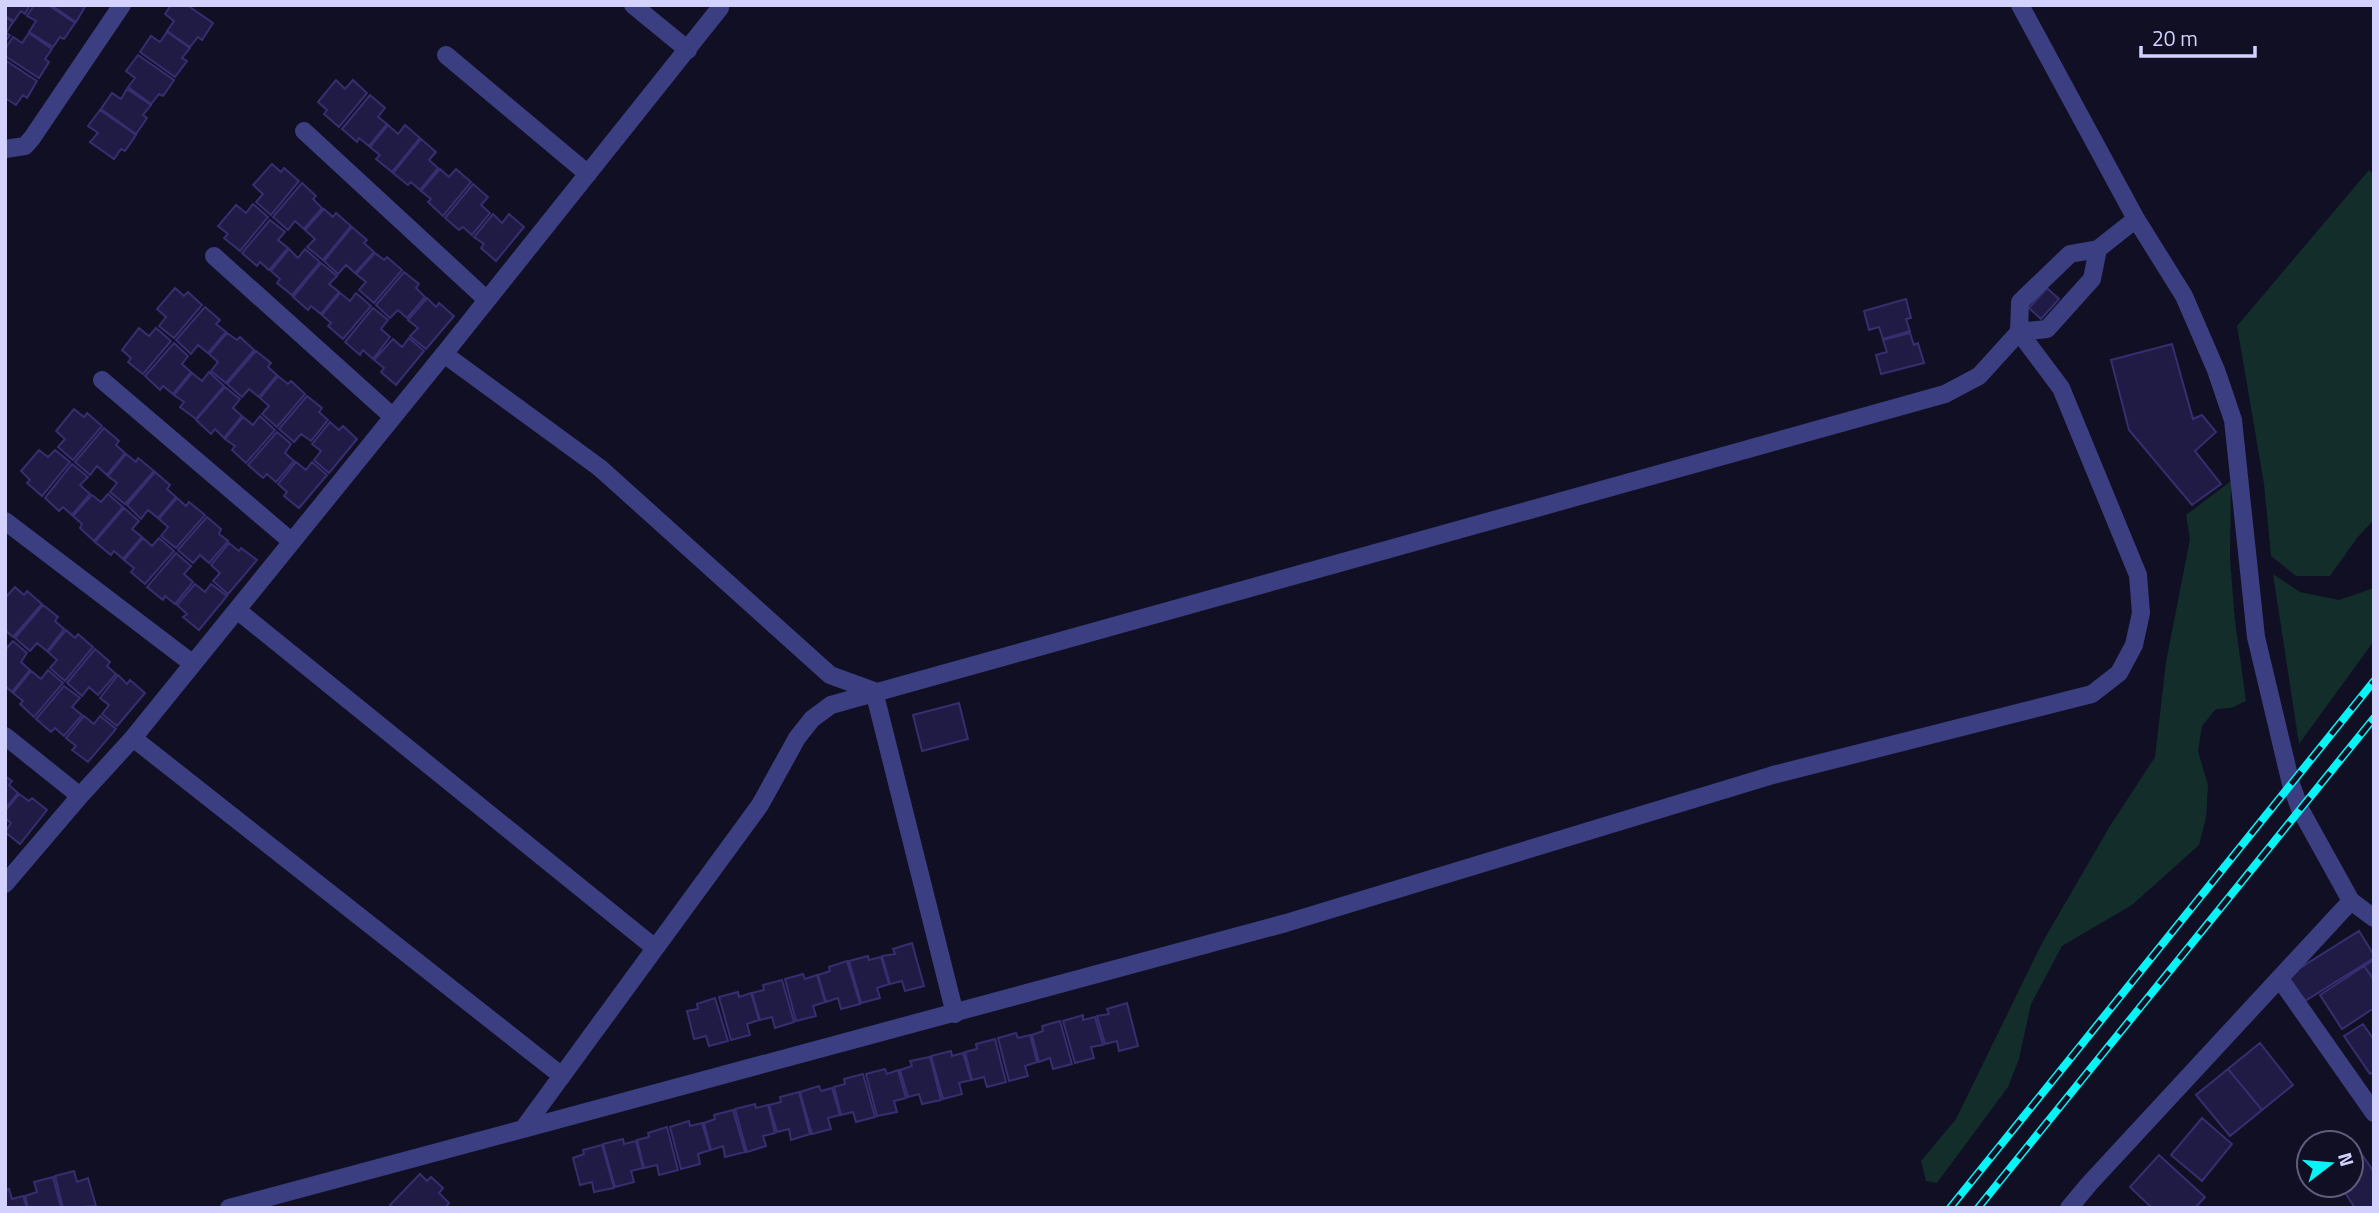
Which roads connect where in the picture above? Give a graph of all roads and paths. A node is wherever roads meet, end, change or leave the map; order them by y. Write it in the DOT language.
graph roads {
  1 [pos="122,5"];
  2 [pos="633,5"];
  3 [pos="2020,5"];
  4 [pos="720,8"];
  5 [pos="688,50"];
  6 [pos="446,55"];
  7 [pos="304,131"];
  8 [pos="5,149"];
  9 [pos="588,174"];
  10 [pos="2136,219"];
  11 [pos="2098,249"];
  12 [pos="214,256"];
  13 [pos="486,300"];
  14 [pos="2019,332"];
  15 [pos="443,354"];
  16 [pos="102,380"];
  17 [pos="393,417"];
  18 [pos="5,521"];
  19 [pos="292,542"];
  20 [pos="237,610"];
  21 [pos="193,664"];
  22 [pos="874,691"];
  23 [pos="5,736"];
  24 [pos="134,738"];
  25 [pos="80,796"];
  26 [pos="5,884"];
  27 [pos="2351,901"];
  28 [pos="2374,918"];
  29 [pos="656,948"];
  30 [pos="2280,979"];
  31 [pos="955,1014"];
  32 [pos="562,1076"];
  33 [pos="2374,1114"];
  34 [pos="523,1129"];
  35 [pos="229,1208"];
  36 [pos="2069,1208"];
  1 -- 8 [label="street"];
  2 -- 5 [label="street"];
  3 -- 10 [label="street"];
  4 -- 5 [label="street"];
  5 -- 9 [label="street"];
  6 -- 9 [label="street"];
  7 -- 13 [label="street"];
  9 -- 13 [label="street"];
  10 -- 11 [label="street"];
  10 -- 27 [label="street"];
  11 -- 14 [label="street"];
  11 -- 14 [label="street"];
  12 -- 17 [label="street"];
  13 -- 15 [label="street"];
  14 -- 22 [label="street"];
  14 -- 31 [label="street"];
  15 -- 17 [label="street"];
  15 -- 22 [label="street"];
  16 -- 19 [label="street"];
  17 -- 19 [label="street"];
  18 -- 21 [label="street"];
  19 -- 20 [label="street"];
  20 -- 21 [label="street"];
  20 -- 29 [label="street"];
  21 -- 24 [label="street"];
  22 -- 29 [label="street"];
  22 -- 31 [label="street"];
  23 -- 25 [label="street"];
  24 -- 25 [label="street"];
  24 -- 32 [label="street"];
  25 -- 26 [label="street"];
  27 -- 28 [label="street"];
  27 -- 30 [label="street"];
  29 -- 32 [label="street"];
  30 -- 33 [label="street"];
  30 -- 36 [label="street"];
  31 -- 34 [label="street"];
  32 -- 34 [label="street"];
  34 -- 35 [label="street"];
}
